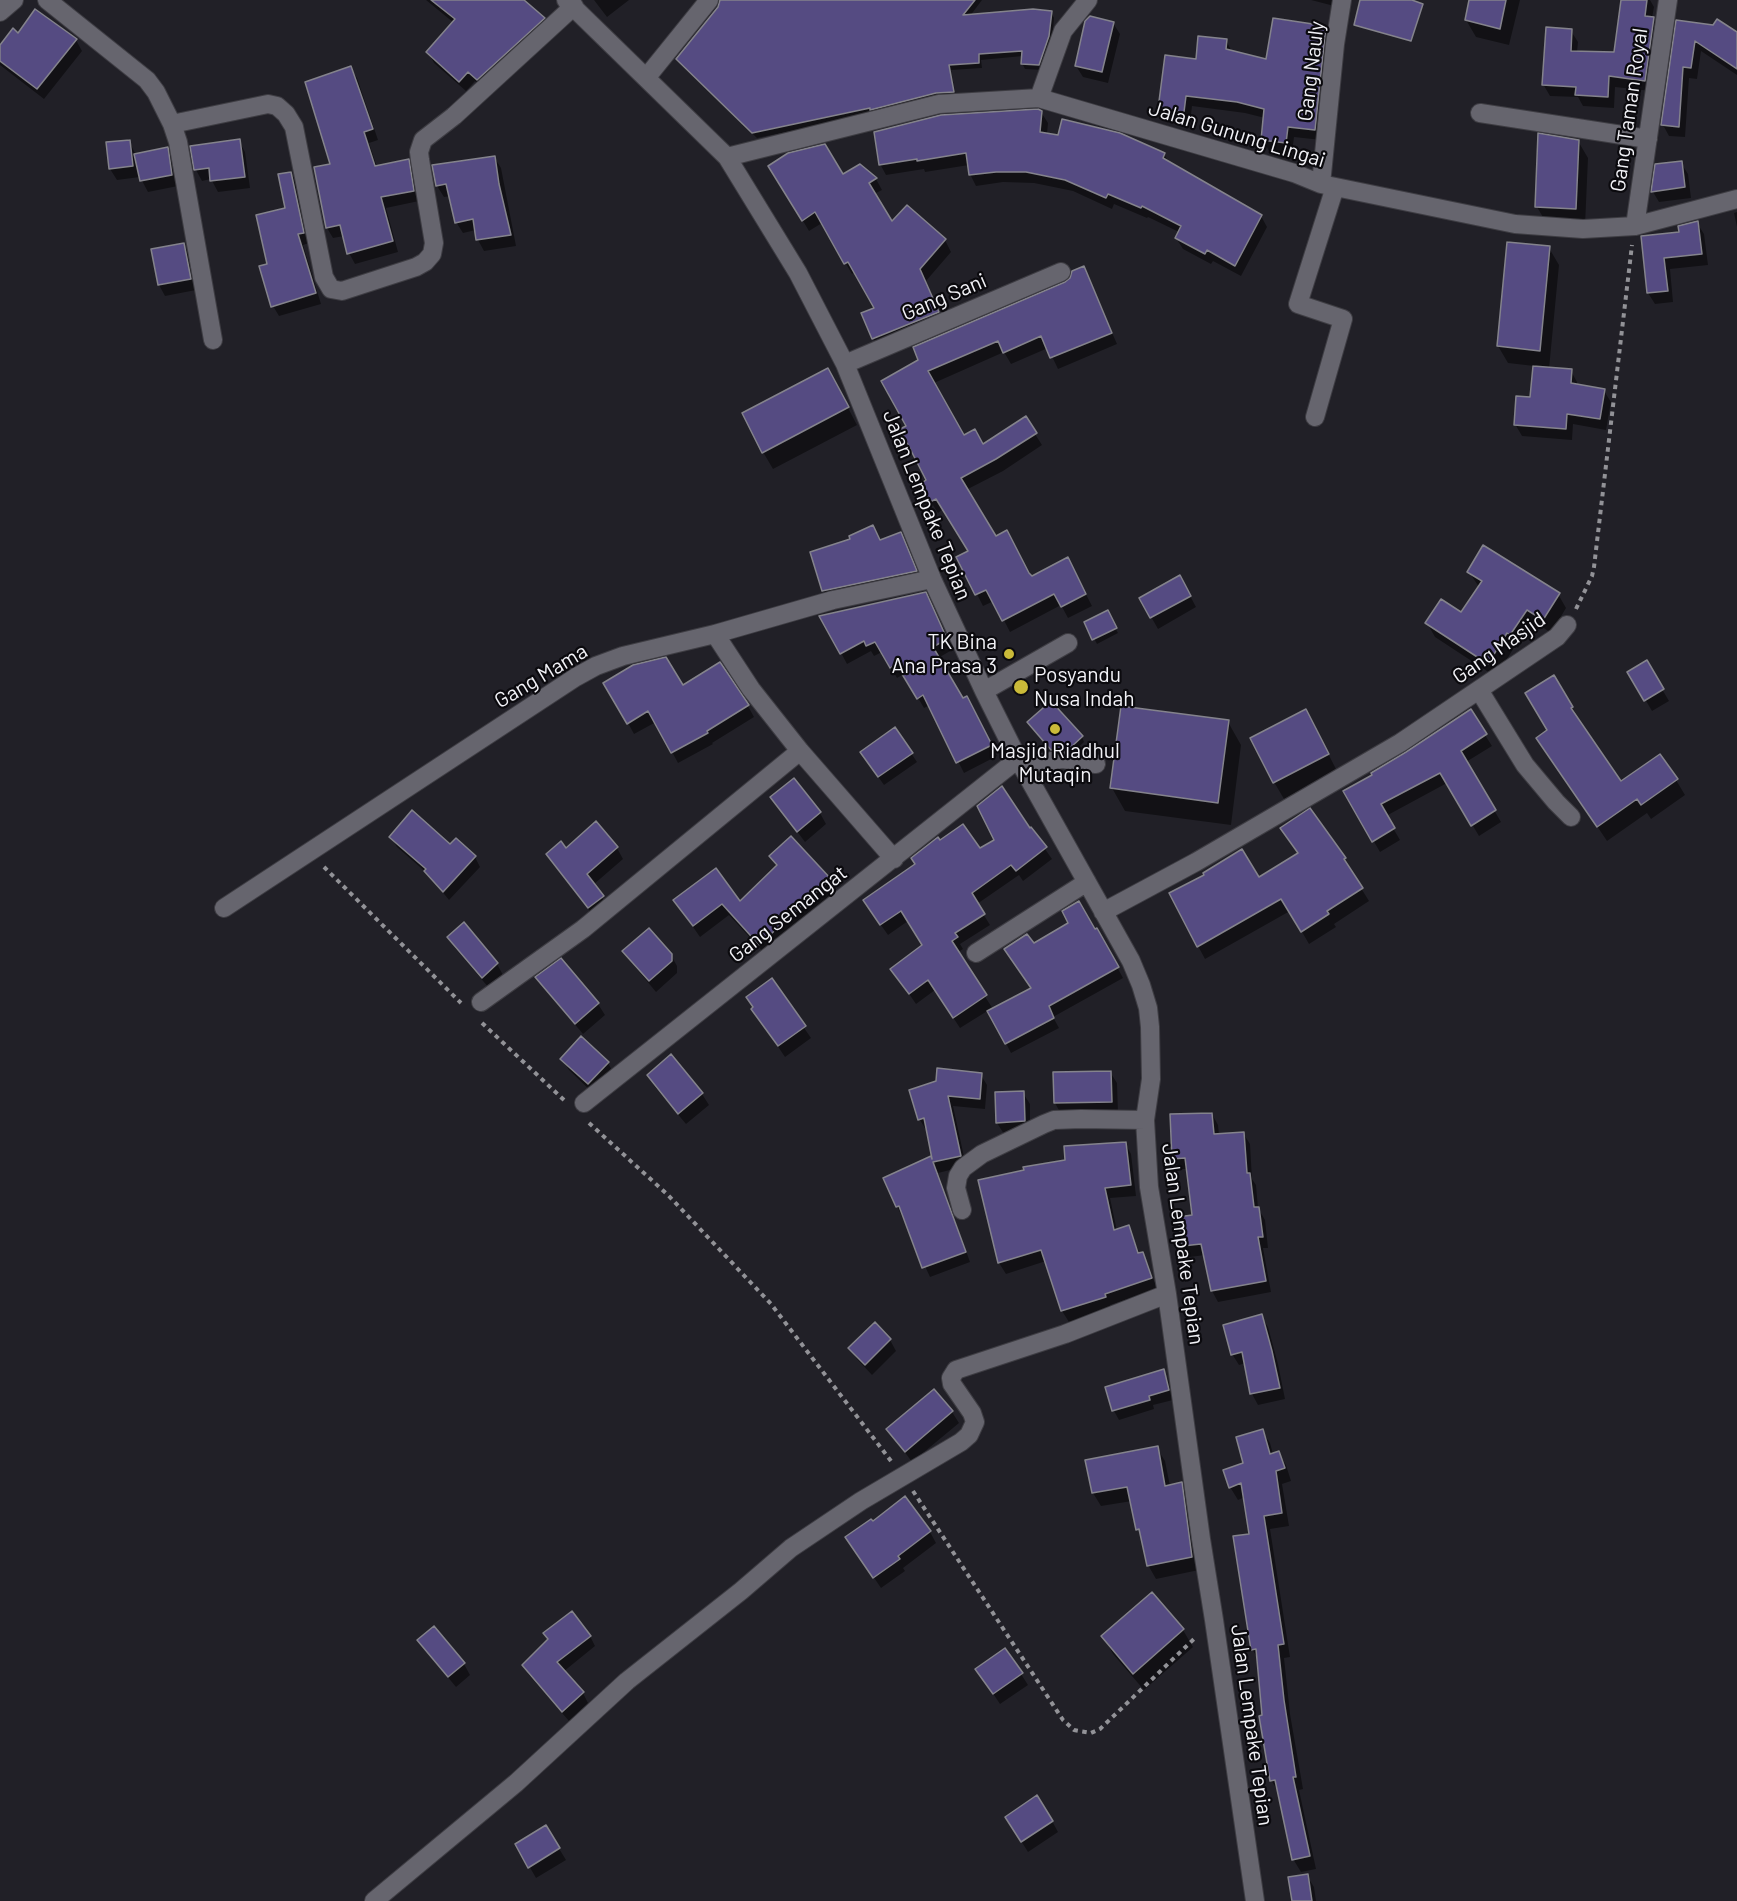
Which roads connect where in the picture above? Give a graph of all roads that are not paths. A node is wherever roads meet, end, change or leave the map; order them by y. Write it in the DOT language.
graph roads {
  1 [pos="14,0"];
  2 [pos="47,0"];
  3 [pos="708,0"];
  4 [pos="1088,0"];
  5 [pos="1342,0"];
  6 [pos="1668,0"];
  7 [pos="570,3"];
  8 [pos="0,12"];
  9 [pos="646,78"];
  10 [pos="1039,98"];
  11 [pos="1480,113"];
  12 [pos="172,124"];
  13 [pos="1648,139"];
  14 [pos="727,157"];
  15 [pos="1328,186"];
  16 [pos="1737,199"];
  17 [pos="1635,226"];
  18 [pos="1061,272"];
  19 [pos="213,340"];
  20 [pos="845,364"];
  21 [pos="1314,417"];
  22 [pos="932,579"];
  23 [pos="1567,626"];
  24 [pos="715,634"];
  25 [pos="1068,643"];
  26 [pos="1479,690"];
  27 [pos="984,691"];
  28 [pos="800,751"];
  29 [pos="1020,763"];
  30 [pos="1096,764"];
  31 [pos="1571,817"];
  32 [pos="894,859"];
  33 [pos="1087,882"];
  34 [pos="224,908"];
  35 [pos="1103,912"];
  36 [pos="976,953"];
  37 [pos="479,1010"];
  38 [pos="578,1108"];
  39 [pos="1145,1120"];
  40 [pos="962,1210"];
  41 [pos="1167,1294"];
  42 [pos="374,1901"];
  43 [pos="1255,1901"];
  1 -- 8 [label="street"];
  2 -- 12 [label="street"];
  3 -- 9 [label="street"];
  4 -- 10 [label="street"];
  5 -- 15 [label="street, Gang Nauly"];
  6 -- 13 [label="street, Gang Taman Royal"];
  7 -- 9 [label="street, Jalan Lempake Tepian"];
  7 -- 12 [label="street"];
  9 -- 14 [label="street, Jalan Lempake Tepian"];
  10 -- 14 [label="street, Jalan Gunung Lingai"];
  10 -- 15 [label="street, Jalan Gunung Lingai"];
  11 -- 13 [label="street"];
  12 -- 19 [label="street"];
  13 -- 17 [label="street, Gang Taman Royal"];
  14 -- 20 [label="street, Jalan Lempake Tepian"];
  15 -- 17 [label="street, Jalan Gunung Lingai"];
  15 -- 21 [label="street, Gang Nauly"];
  16 -- 17 [label="street, Jalan Gunung Lingai"];
  18 -- 20 [label="street, Gang Sani"];
  20 -- 22 [label="street, Jalan Lempake Tepian"];
  22 -- 24 [label="street, Gang Mama"];
  22 -- 27 [label="street, Jalan Lempake Tepian"];
  23 -- 26 [label="street, Gang Masjid"];
  24 -- 28 [label="street"];
  24 -- 34 [label="street, Gang Mama"];
  25 -- 27 [label="street"];
  26 -- 31 [label="street"];
  26 -- 35 [label="street, Gang Masjid"];
  27 -- 29 [label="street, Jalan Lempake Tepian"];
  28 -- 32 [label="street"];
  28 -- 37 [label="street"];
  29 -- 30 [label="street"];
  29 -- 32 [label="street, Gang Semangat"];
  29 -- 33 [label="street, Jalan Lempake Tepian"];
  32 -- 38 [label="street, Gang Semangat"];
  33 -- 35 [label="street, Jalan Lempake Tepian"];
  33 -- 36 [label="street"];
  35 -- 39 [label="street, Jalan Lempake Tepian"];
  39 -- 40 [label="street"];
  39 -- 41 [label="street, Jalan Lempake Tepian"];
  41 -- 42 [label="street"];
  41 -- 43 [label="street, Jalan Lempake Tepian"];
}
